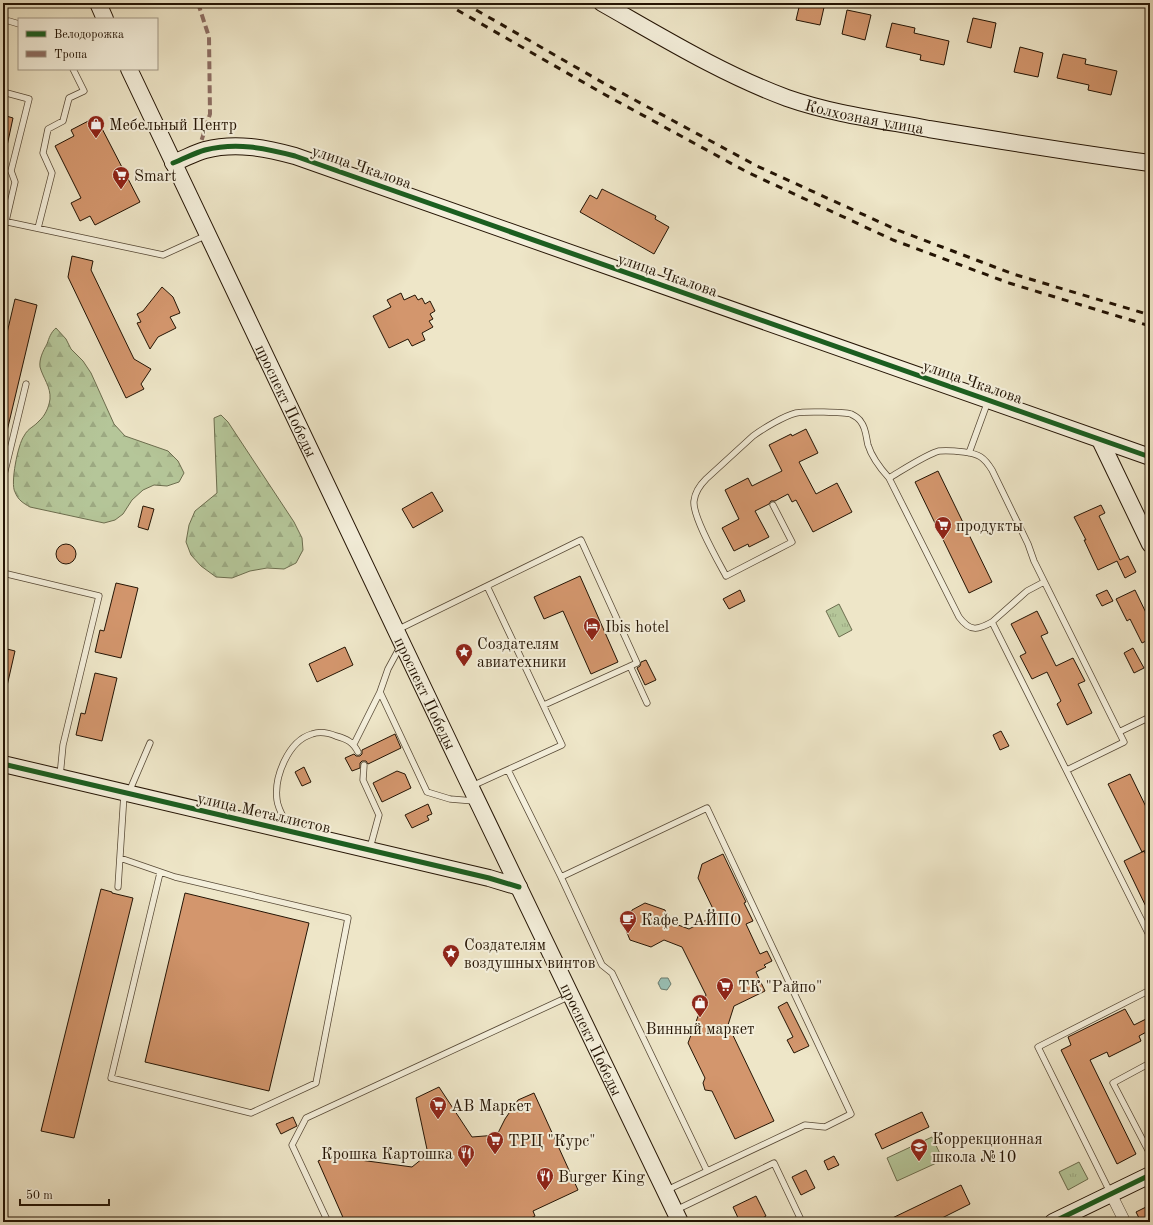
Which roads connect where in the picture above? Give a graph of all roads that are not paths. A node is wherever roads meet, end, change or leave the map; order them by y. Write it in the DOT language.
graph roads {
  1 [pos="98,3"];
  2 [pos="602,3"];
  3 [pos="105,18"];
  4 [pos="9,21"];
  5 [pos="18,24"];
  6 [pos="74,70"];
  7 [pos="129,70"];
  8 [pos="3,92"];
  9 [pos="173,163"];
  10 [pos="1150,163"];
  11 [pos="4,221"];
  12 [pos="38,228"];
  13 [pos="208,235"];
  14 [pos="26,384"];
  15 [pos="988,401"];
  16 [pos="1100,440"];
  17 [pos="969,453"];
  18 [pos="1150,457"];
  19 [pos="889,478"];
  20 [pos="3,479"];
  21 [pos="773,506"];
  22 [pos="1150,544"];
  23 [pos="3,573"];
  24 [pos="1044,582"];
  25 [pos="487,586"];
  26 [pos="992,622"];
  27 [pos="399,637"];
  28 [pos="630,666"];
  29 [pos="380,692"];
  30 [pos="647,704"];
  31 [pos="544,705"];
  32 [pos="1150,717"];
  33 [pos="1119,732"];
  34 [pos="150,743"];
  35 [pos="354,744"];
  36 [pos="358,752"];
  37 [pos="3,764"];
  38 [pos="364,765"];
  39 [pos="508,770"];
  40 [pos="1067,770"];
  41 [pos="60,778"];
  42 [pos="470,787"];
  43 [pos="126,794"];
  44 [pos="477,801"];
  45 [pos="291,832"];
  46 [pos="370,851"];
  47 [pos="120,858"];
  48 [pos="160,873"];
  49 [pos="561,878"];
  50 [pos="519,886"];
  51 [pos="118,887"];
  52 [pos="1150,937"];
  53 [pos="1150,990"];
  54 [pos="571,995"];
  55 [pos="1150,1064"];
  56 [pos="1150,1154"];
  57 [pos="707,1172"];
  58 [pos="1150,1175"];
  59 [pos="665,1191"];
  60 [pos="1111,1194"];
  61 [pos="677,1216"];
  62 [pos="328,1222"];
  63 [pos="802,1222"];
  64 [pos="1053,1222"];
  65 [pos="1125,1222"];
  1 -- 3 [label="main road"];
  2 -- 10 [label="main road, Колхозная улица"];
  4 -- 5 [label="lane"];
  6 -- 12 [label="lane"];
  7 -- 9 [label="main road, проспект Победы"];
  8 -- 11 [label="lane"];
  9 -- 13 [label="main road, проспект Победы"];
  9 -- 15 [label="main road, улица Чкалова"];
  11 -- 12 [label="lane"];
  12 -- 13 [label="lane"];
  13 -- 27 [label="main road, проспект Победы"];
  14 -- 20 [label="lane"];
  15 -- 16 [label="main road, улица Чкалова"];
  15 -- 17 [label="lane"];
  16 -- 18 [label="main road, улица Чкалова"];
  16 -- 22 [label="main road"];
  17 -- 19 [label="lane"];
  17 -- 24 [label="lane"];
  19 -- 21 [label="lane"];
  19 -- 26 [label="lane"];
  23 -- 41 [label="lane"];
  24 -- 26 [label="lane"];
  24 -- 33 [label="lane"];
  25 -- 27 [label="lane"];
  25 -- 28 [label="lane"];
  25 -- 31 [label="lane"];
  26 -- 40 [label="lane"];
  27 -- 29 [label="lane"];
  27 -- 42 [label="main road, проспект Победы"];
  28 -- 30 [label="lane"];
  28 -- 31 [label="lane"];
  29 -- 35 [label="lane"];
  29 -- 44 [label="lane"];
  31 -- 39 [label="lane"];
  32 -- 33 [label="lane"];
  33 -- 40 [label="lane"];
  34 -- 43 [label="lane"];
  35 -- 36 [label="lane"];
  35 -- 45 [label="lane"];
  37 -- 41 [label="main road, улица Металлистов"];
  38 -- 46 [label="lane"];
  39 -- 42 [label="lane"];
  39 -- 49 [label="lane"];
  40 -- 52 [label="lane"];
  41 -- 43 [label="main road, улица Металлистов"];
  42 -- 44 [label="main road, проспект Победы"];
  43 -- 45 [label="main road, улица Металлистов"];
  43 -- 47 [label="lane"];
  44 -- 50 [label="main road, проспект Победы"];
  45 -- 46 [label="main road, улица Металлистов"];
  46 -- 50 [label="main road, улица Металлистов"];
  47 -- 48 [label="lane"];
  47 -- 51 [label="lane"];
  48 -- 48 [label="lane"];
  49 -- 57 [label="lane"];
  49 -- 57 [label="lane"];
  50 -- 54 [label="main road, проспект Победы"];
  53 -- 60 [label="lane"];
  54 -- 59 [label="main road, проспект Победы"];
  54 -- 62 [label="lane"];
  55 -- 56 [label="lane"];
  57 -- 59 [label="lane"];
  58 -- 60 [label="main road"];
  59 -- 61 [label="main road, проспект Победы"];
  60 -- 64 [label="main road"];
  60 -- 65 [label="street"];
  61 -- 63 [label="lane"];
}
